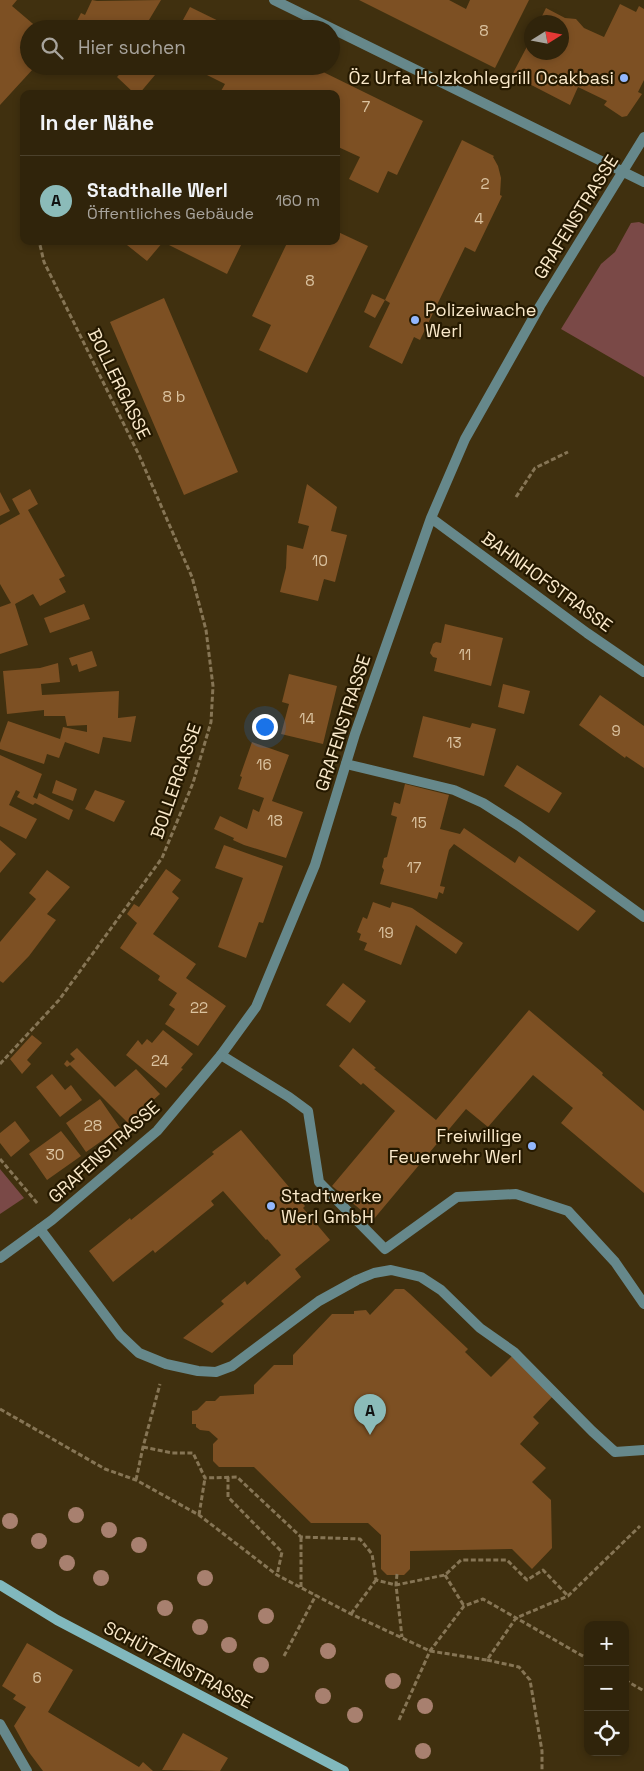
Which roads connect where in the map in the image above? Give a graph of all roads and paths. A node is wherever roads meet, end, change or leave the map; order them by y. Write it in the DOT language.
graph roads {
  1 [pos="274,0"];
  2 [pos="314,20"];
  3 [pos="340,33"];
  4 [pos="644,137"];
  5 [pos="623,173"];
  6 [pos="644,182"];
  7 [pos="40,245"];
  8 [pos="568,452"];
  9 [pos="516,497"];
  10 [pos="431,518"];
  11 [pos="644,672"];
  12 [pos="346,764"];
  13 [pos="644,917"];
  14 [pos="221,1055"];
  15 [pos="0,1064"];
  16 [pos="0,1159"];
  17 [pos="52,1220"];
  18 [pos="40,1229"];
  19 [pos="0,1258"];
  20 [pos="644,1304"];
  21 [pos="166,1364"];
  22 [pos="0,1409"];
  23 [pos="143,1447"];
  24 [pos="644,1450"];
  25 [pos="228,1477"];
  26 [pos="205,1478"];
  27 [pos="136,1480"];
  28 [pos="199,1515"];
  29 [pos="640,1526"];
  30 [pos="301,1537"];
  31 [pos="397,1574"];
  32 [pos="277,1575"];
  33 [pos="445,1575"];
  34 [pos="376,1580"];
  35 [pos="0,1585"];
  36 [pos="396,1585"];
  37 [pos="301,1587"];
  38 [pos="316,1595"];
  39 [pos="568,1596"];
  40 [pos="464,1606"];
  41 [pos="351,1614"];
  42 [pos="516,1618"];
  43 [pos="402,1637"];
  44 [pos="430,1651"];
  45 [pos="284,1656"];
  46 [pos="584,1657"];
  47 [pos="487,1660"];
  48 [pos="629,1682"];
  49 [pos="644,1691"];
  50 [pos="399,1720"];
  51 [pos="0,1724"];
  52 [pos="27,1771"];
  53 [pos="344,1771"];
  54 [pos="542,1771"];
  1 -- 2 [label="street"];
  3 -- 5 [label="street"];
  4 -- 5 [label="street, GRAFENSTRASSE"];
  5 -- 6 [label="street"];
  5 -- 10 [label="street, GRAFENSTRASSE"];
  7 -- 15 [label="path, BOLLERGASSE"];
  8 -- 9 [label="path"];
  10 -- 11 [label="street, BAHNHOFSTRASSE"];
  10 -- 12 [label="street, GRAFENSTRASSE"];
  12 -- 13 [label="street"];
  12 -- 14 [label="street, GRAFENSTRASSE"];
  14 -- 17 [label="street, GRAFENSTRASSE"];
  14 -- 20 [label="street"];
  16 -- 17 [label="path"];
  17 -- 18 [label="street, GRAFENSTRASSE"];
  18 -- 19 [label="street, GRAFENSTRASSE"];
  18 -- 21 [label="street"];
  21 -- 23 [label="path"];
  21 -- 24 [label="street"];
  22 -- 27 [label="path"];
  23 -- 26 [label="path"];
  23 -- 27 [label="path"];
  25 -- 26 [label="path"];
  25 -- 30 [label="path"];
  25 -- 32 [label="path"];
  26 -- 28 [label="path"];
  27 -- 28 [label="path"];
  28 -- 32 [label="path"];
  29 -- 39 [label="path"];
  30 -- 34 [label="path"];
  30 -- 37 [label="path"];
  31 -- 36 [label="path"];
  32 -- 37 [label="path"];
  33 -- 36 [label="path"];
  33 -- 39 [label="path"];
  33 -- 40 [label="path"];
  34 -- 36 [label="path"];
  34 -- 41 [label="path"];
  35 -- 53 [label="main road, SCHÜTZENSTRASSE"];
  36 -- 43 [label="path"];
  37 -- 38 [label="path"];
  38 -- 41 [label="path"];
  38 -- 45 [label="path"];
  39 -- 42 [label="path"];
  40 -- 42 [label="path"];
  40 -- 44 [label="path"];
  41 -- 43 [label="path"];
  42 -- 46 [label="path"];
  42 -- 47 [label="path"];
  43 -- 44 [label="path"];
  44 -- 47 [label="path"];
  44 -- 50 [label="path"];
  47 -- 54 [label="path"];
  48 -- 49 [label="path"];
  51 -- 52 [label="street"];
}
